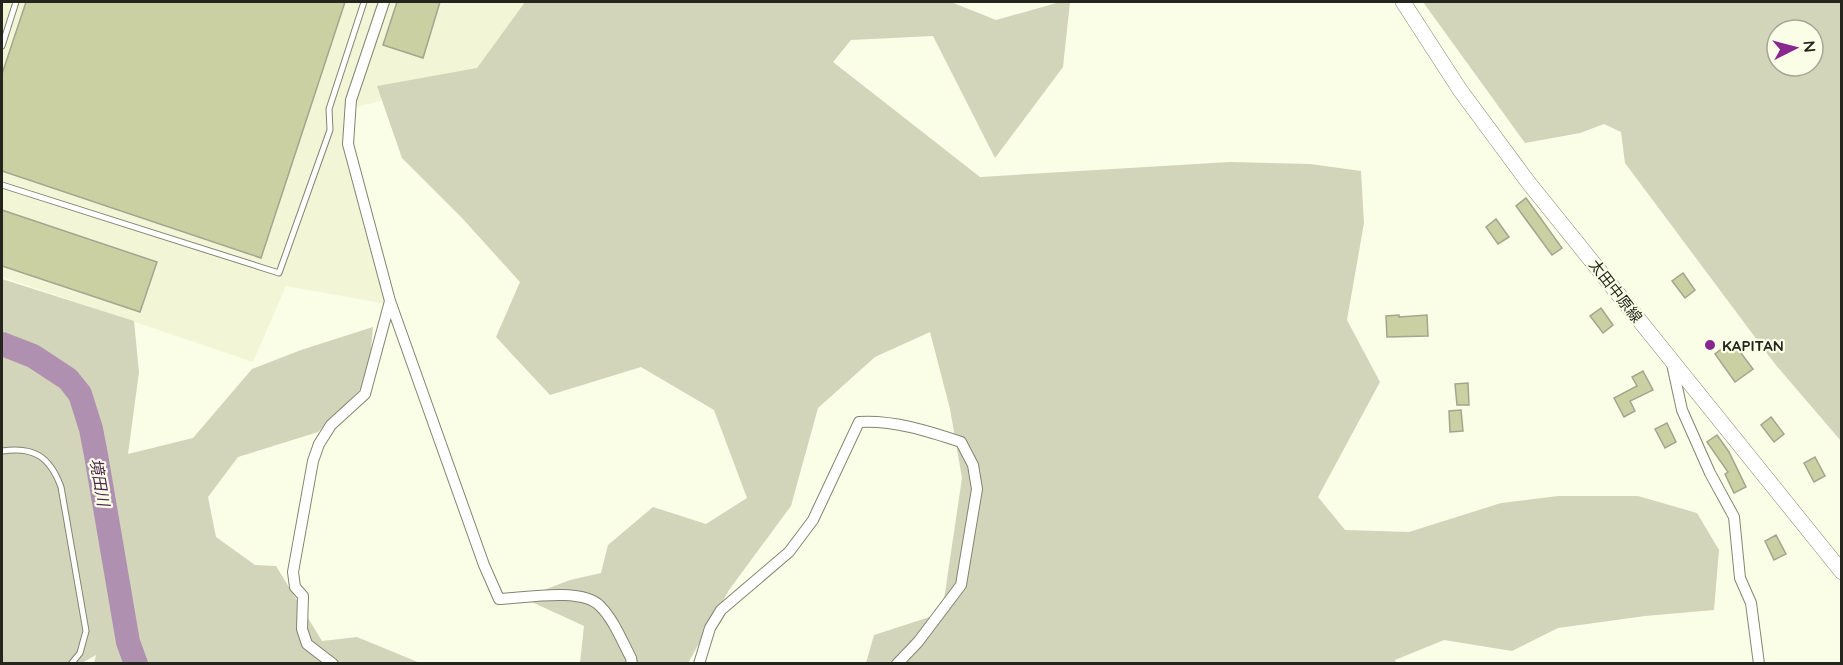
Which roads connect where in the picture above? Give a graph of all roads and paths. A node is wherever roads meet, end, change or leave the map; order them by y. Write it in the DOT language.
graph roads {
  1 [pos="16,2"];
  2 [pos="364,2"];
  3 [pos="384,2"];
  4 [pos="1402,2"];
  5 [pos="2,46"];
  6 [pos="2,185"];
  7 [pos="390,301"];
  8 [pos="1671,360"];
  9 [pos="2,451"];
  10 [pos="1842,572"];
  11 [pos="71,663"];
  12 [pos="333,663"];
  13 [pos="632,663"];
  14 [pos="699,663"];
  15 [pos="897,663"];
  16 [pos="1760,663"];
  1 -- 5 [label="lane"];
  2 -- 6 [label="lane"];
  3 -- 7 [label="street"];
  4 -- 8 [label="main road, 太田中原線"];
  7 -- 12 [label="street"];
  7 -- 13 [label="street"];
  8 -- 10 [label="main road, 太田中原線"];
  8 -- 16 [label="street"];
  9 -- 11 [label="lane"];
  14 -- 15 [label="street"];
}
